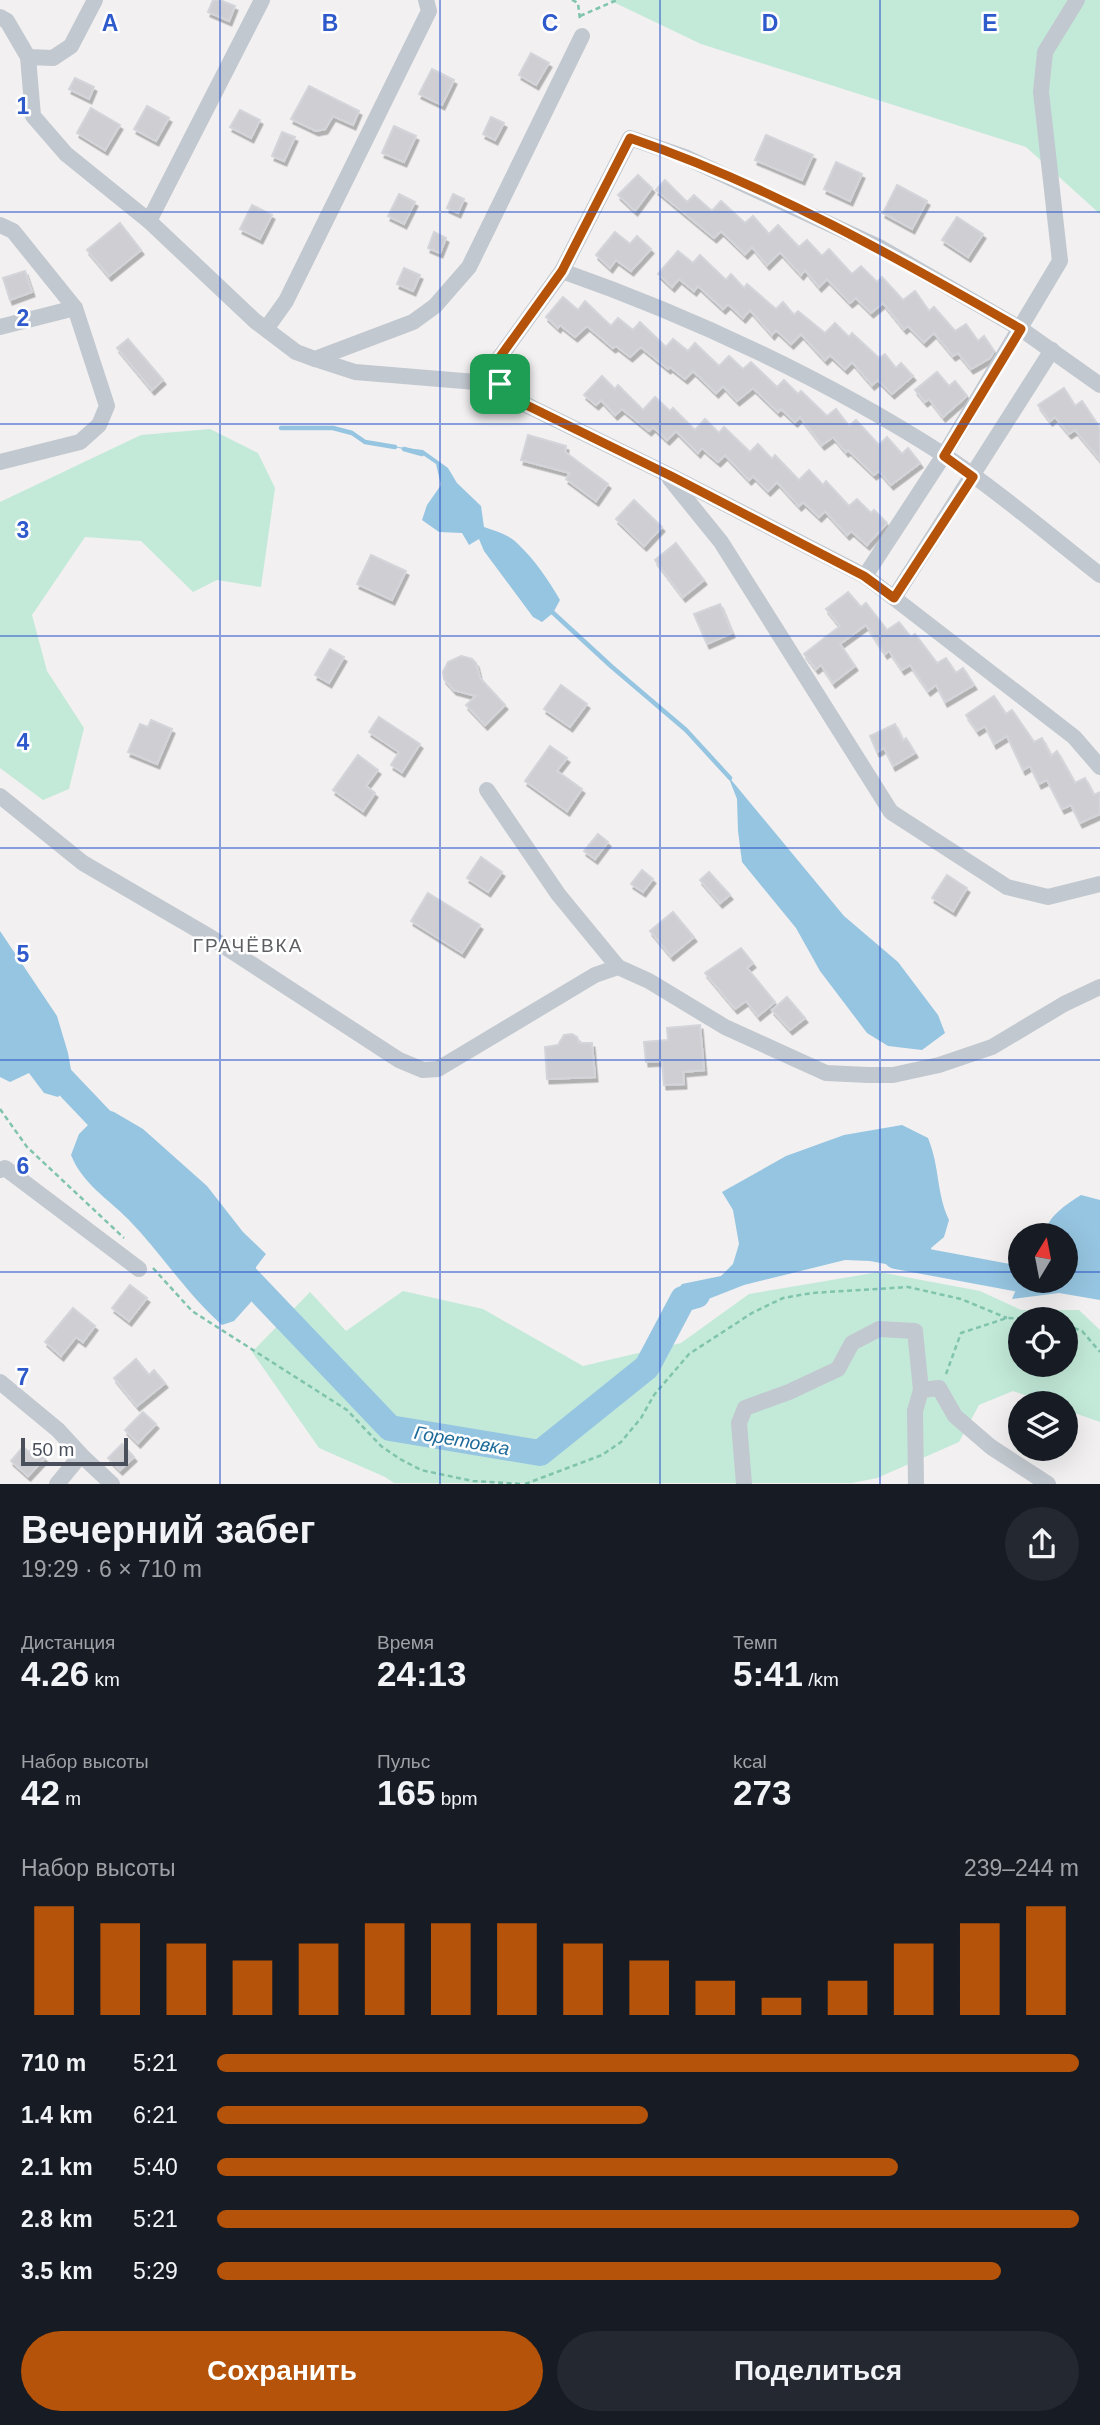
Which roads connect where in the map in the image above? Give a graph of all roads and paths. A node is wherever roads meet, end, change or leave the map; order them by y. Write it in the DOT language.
graph roads {
  1 [pos="95,0"];
  2 [pos="262,0"];
  3 [pos="426,0"];
  4 [pos="572,0"];
  5 [pos="617,0"];
  6 [pos="1077,0"];
  7 [pos="580,16"];
  8 [pos="0,17"];
  9 [pos="582,36"];
  10 [pos="28,57"];
  11 [pos="149,220"];
  12 [pos="0,225"];
  13 [pos="562,271"];
  14 [pos="75,308"];
  15 [pos="0,327"];
  16 [pos="266,329"];
  17 [pos="1021,329"];
  18 [pos="1052,350"];
  19 [pos="315,359"];
  20 [pos="500,384"];
  21 [pos="1100,385"];
  22 [pos="944,456"];
  23 [pos="0,462"];
  24 [pos="664,473"];
  25 [pos="973,477"];
  26 [pos="1100,575"];
  27 [pos="864,576"];
  28 [pos="894,598"];
  29 [pos="1100,767"];
  30 [pos="487,790"];
  31 [pos="0,796"];
  32 [pos="1100,884"];
  33 [pos="618,967"];
  34 [pos="1100,987"];
  35 [pos="0,1109"];
  36 [pos="0,1170"];
  37 [pos="128,1242"];
  38 [pos="143,1265"];
  39 [pos="1007,1318"];
  40 [pos="1078,1330"];
  41 [pos="1100,1352"];
  42 [pos="0,1382"];
  43 [pos="939,1388"];
  44 [pos="920,1390"];
  45 [pos="81,1455"];
  46 [pos="57,1483"];
  47 [pos="112,1483"];
  48 [pos="524,1483"];
  49 [pos="744,1483"];
  50 [pos="916,1483"];
  51 [pos="1048,1483"];
  1 -- 10 [label="street"];
  2 -- 11 [label="street"];
  3 -- 16 [label="street"];
  4 -- 7 [label="path"];
  5 -- 7 [label="path"];
  6 -- 17 [label="street"];
  7 -- 9 [label="path"];
  8 -- 10 [label="street"];
  9 -- 19 [label="street"];
  10 -- 11 [label="street"];
  11 -- 16 [label="street"];
  12 -- 14 [label="street"];
  13 -- 17 [label="street"];
  13 -- 20 [label="street"];
  13 -- 22 [label="street"];
  14 -- 15 [label="street"];
  14 -- 23 [label="street"];
  16 -- 19 [label="street"];
  17 -- 18 [label="street"];
  17 -- 22 [label="street"];
  18 -- 21 [label="street"];
  18 -- 25 [label="street"];
  19 -- 20 [label="street"];
  20 -- 24 [label="street"];
  22 -- 25 [label="street"];
  22 -- 27 [label="street"];
  24 -- 27 [label="street"];
  24 -- 32 [label="street"];
  25 -- 26 [label="street"];
  25 -- 28 [label="street"];
  27 -- 28 [label="street"];
  28 -- 29 [label="street"];
  30 -- 33 [label="street"];
  31 -- 33 [label="street"];
  33 -- 34 [label="street"];
  35 -- 37 [label="path"];
  36 -- 38 [label="street"];
  38 -- 48 [label="path"];
  39 -- 43 [label="path"];
  39 -- 48 [label="path"];
  40 -- 41 [label="path"];
  42 -- 45 [label="street"];
  43 -- 44 [label="street"];
  43 -- 51 [label="street"];
  44 -- 49 [label="street"];
  44 -- 50 [label="street"];
  45 -- 46 [label="street"];
  45 -- 47 [label="street"];
}
